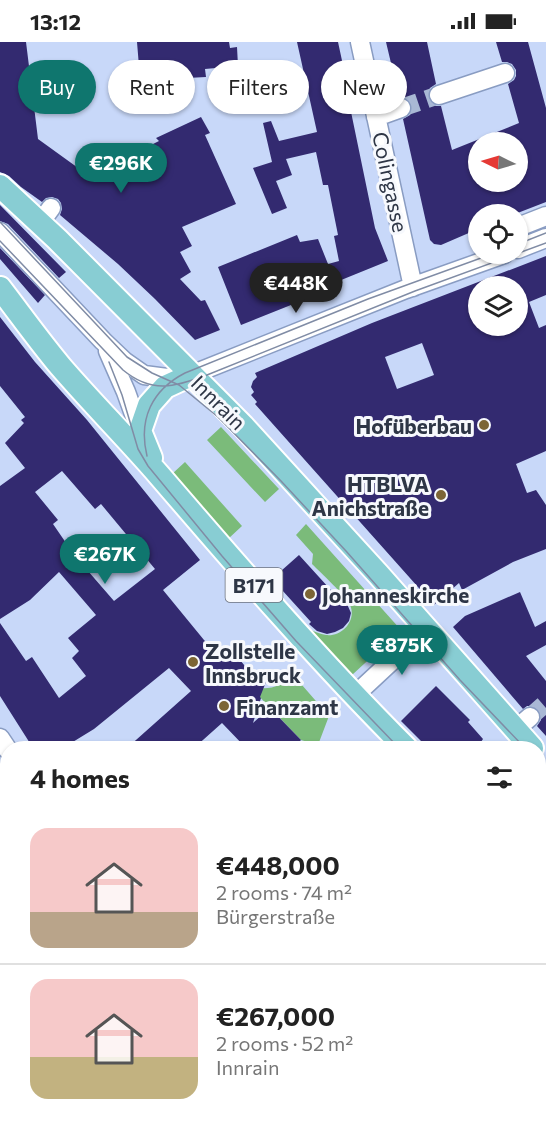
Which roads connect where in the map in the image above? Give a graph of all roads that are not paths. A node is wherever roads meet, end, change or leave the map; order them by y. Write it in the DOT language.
graph roads {
  1 [pos="360,42"];
  2 [pos="505,73"];
  3 [pos="439,95"];
  4 [pos="384,114"];
  5 [pos="376,117"];
  6 [pos="0,186"];
  7 [pos="546,216"];
  8 [pos="528,222"];
  9 [pos="0,232"];
  10 [pos="546,238"];
  11 [pos="528,245"];
  12 [pos="468,264"];
  13 [pos="413,287"];
  14 [pos="0,288"];
  15 [pos="103,342"];
  16 [pos="191,375"];
  17 [pos="140,431"];
  18 [pos="157,472"];
  19 [pos="426,629"];
  20 [pos="354,696"];
  21 [pos="399,741"];
  22 [pos="529,741"];
  1 -- 5 [label="street, Colingasse"];
  2 -- 3 [label="street"];
  4 -- 5 [label="street"];
  5 -- 13 [label="street, Colingasse"];
  6 -- 16 [label="main road, Innrain"];
  7 -- 8 [label="street"];
  9 -- 15 [label="street"];
  10 -- 11 [label="street"];
  12 -- 13 [label="street"];
  13 -- 16 [label="street"];
  14 -- 18 [label="main road, B171"];
  15 -- 16 [label="street"];
  15 -- 17 [label="street"];
  16 -- 17 [label="main road"];
  16 -- 19 [label="main road, Innrain"];
  17 -- 18 [label="main road"];
  18 -- 20 [label="main road, B171"];
  19 -- 20 [label="street"];
  19 -- 22 [label="main road, Innrain"];
  20 -- 21 [label="main road, B171"];
}
